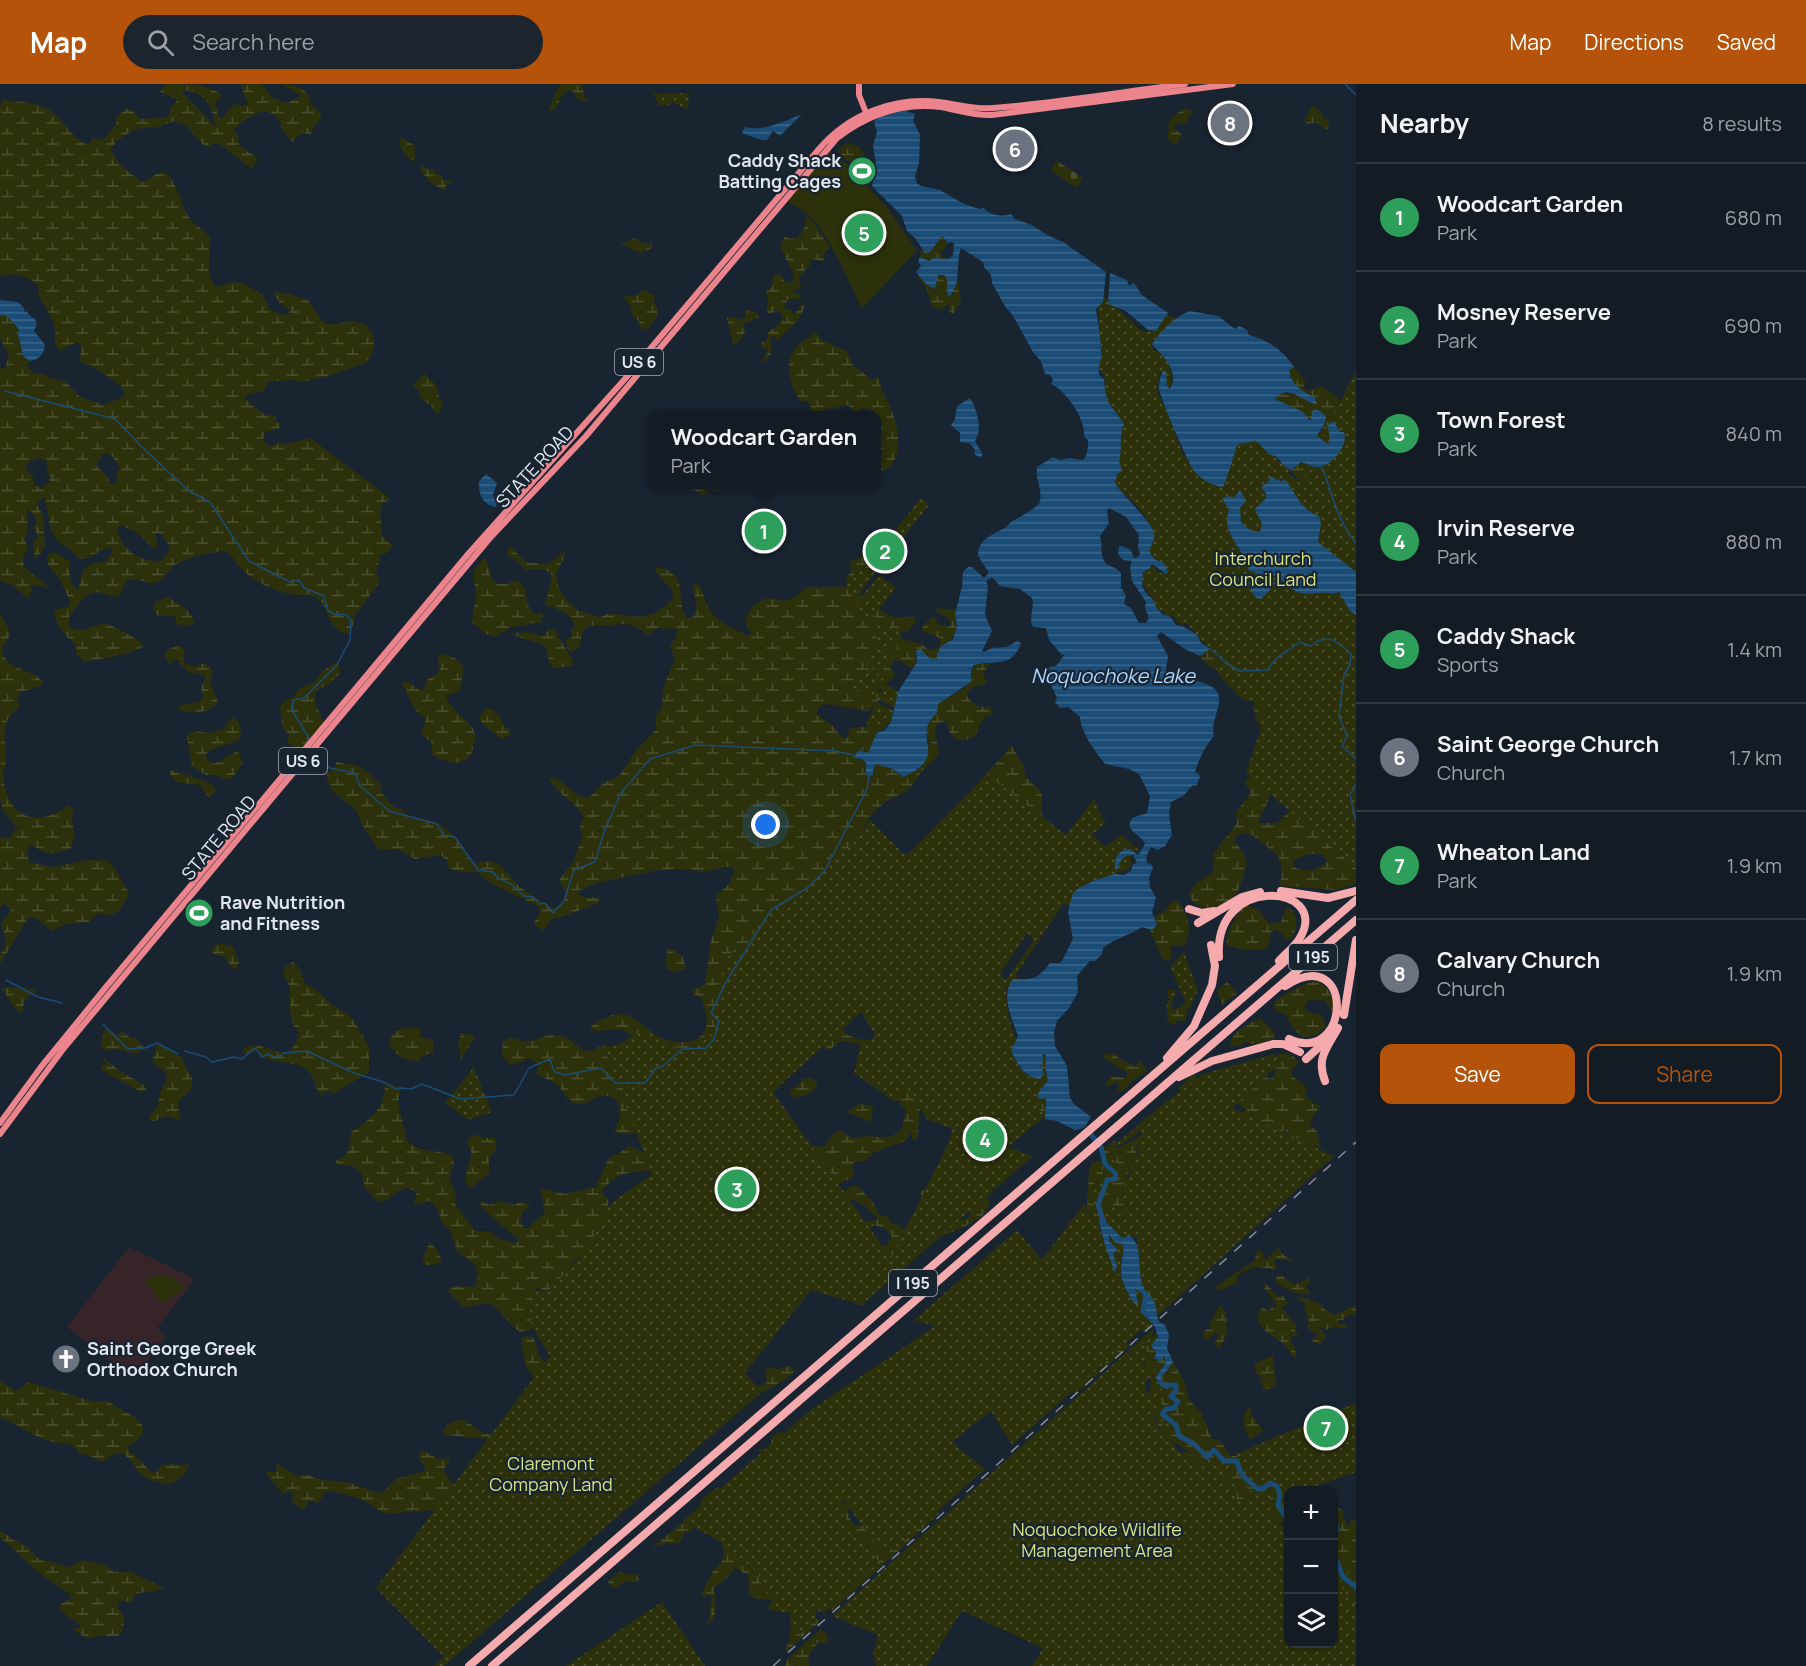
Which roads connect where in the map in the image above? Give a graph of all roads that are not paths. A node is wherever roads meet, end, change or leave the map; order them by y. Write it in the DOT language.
graph roads {
  1 [pos="859,84"];
  2 [pos="1185,84"];
  3 [pos="1233,84"];
  4 [pos="867,116"];
  5 [pos="1356,891"];
  6 [pos="1356,900"];
  7 [pos="1189,909"];
  8 [pos="1221,909"];
  9 [pos="1356,920"];
  10 [pos="1198,923"];
  11 [pos="1356,940"];
  12 [pos="1211,945"];
  13 [pos="1219,957"];
  14 [pos="1270,994"];
  15 [pos="1246,995"];
  16 [pos="1338,1028"];
  17 [pos="1289,1039"];
  18 [pos="1300,1052"];
  19 [pos="1306,1059"];
  20 [pos="1325,1081"];
  21 [pos="1160,1089"];
  22 [pos="1135,1092"];
  23 [pos="0,1123"];
  24 [pos="0,1134"];
  25 [pos="469,1666"];
  26 [pos="492,1666"];
  1 -- 4 [label="main road"];
  2 -- 4 [label="main road, STATE ROAD / US 6"];
  3 -- 4 [label="main road, STATE ROAD / US 6"];
  4 -- 23 [label="main road, STATE ROAD / US 6"];
  4 -- 24 [label="main road, STATE ROAD / US 6"];
  5 -- 8 [label="highway"];
  6 -- 15 [label="highway, I 195"];
  7 -- 8 [label="highway"];
  8 -- 10 [label="highway"];
  9 -- 14 [label="highway, I 195"];
  11 -- 16 [label="highway"];
  12 -- 22 [label="highway"];
  13 -- 15 [label="highway"];
  14 -- 17 [label="highway"];
  14 -- 21 [label="highway, I 195"];
  15 -- 22 [label="highway, I 195"];
  16 -- 19 [label="highway"];
  16 -- 20 [label="highway"];
  18 -- 21 [label="highway"];
  21 -- 26 [label="highway, I 195"];
  22 -- 25 [label="highway, I 195"];
}
